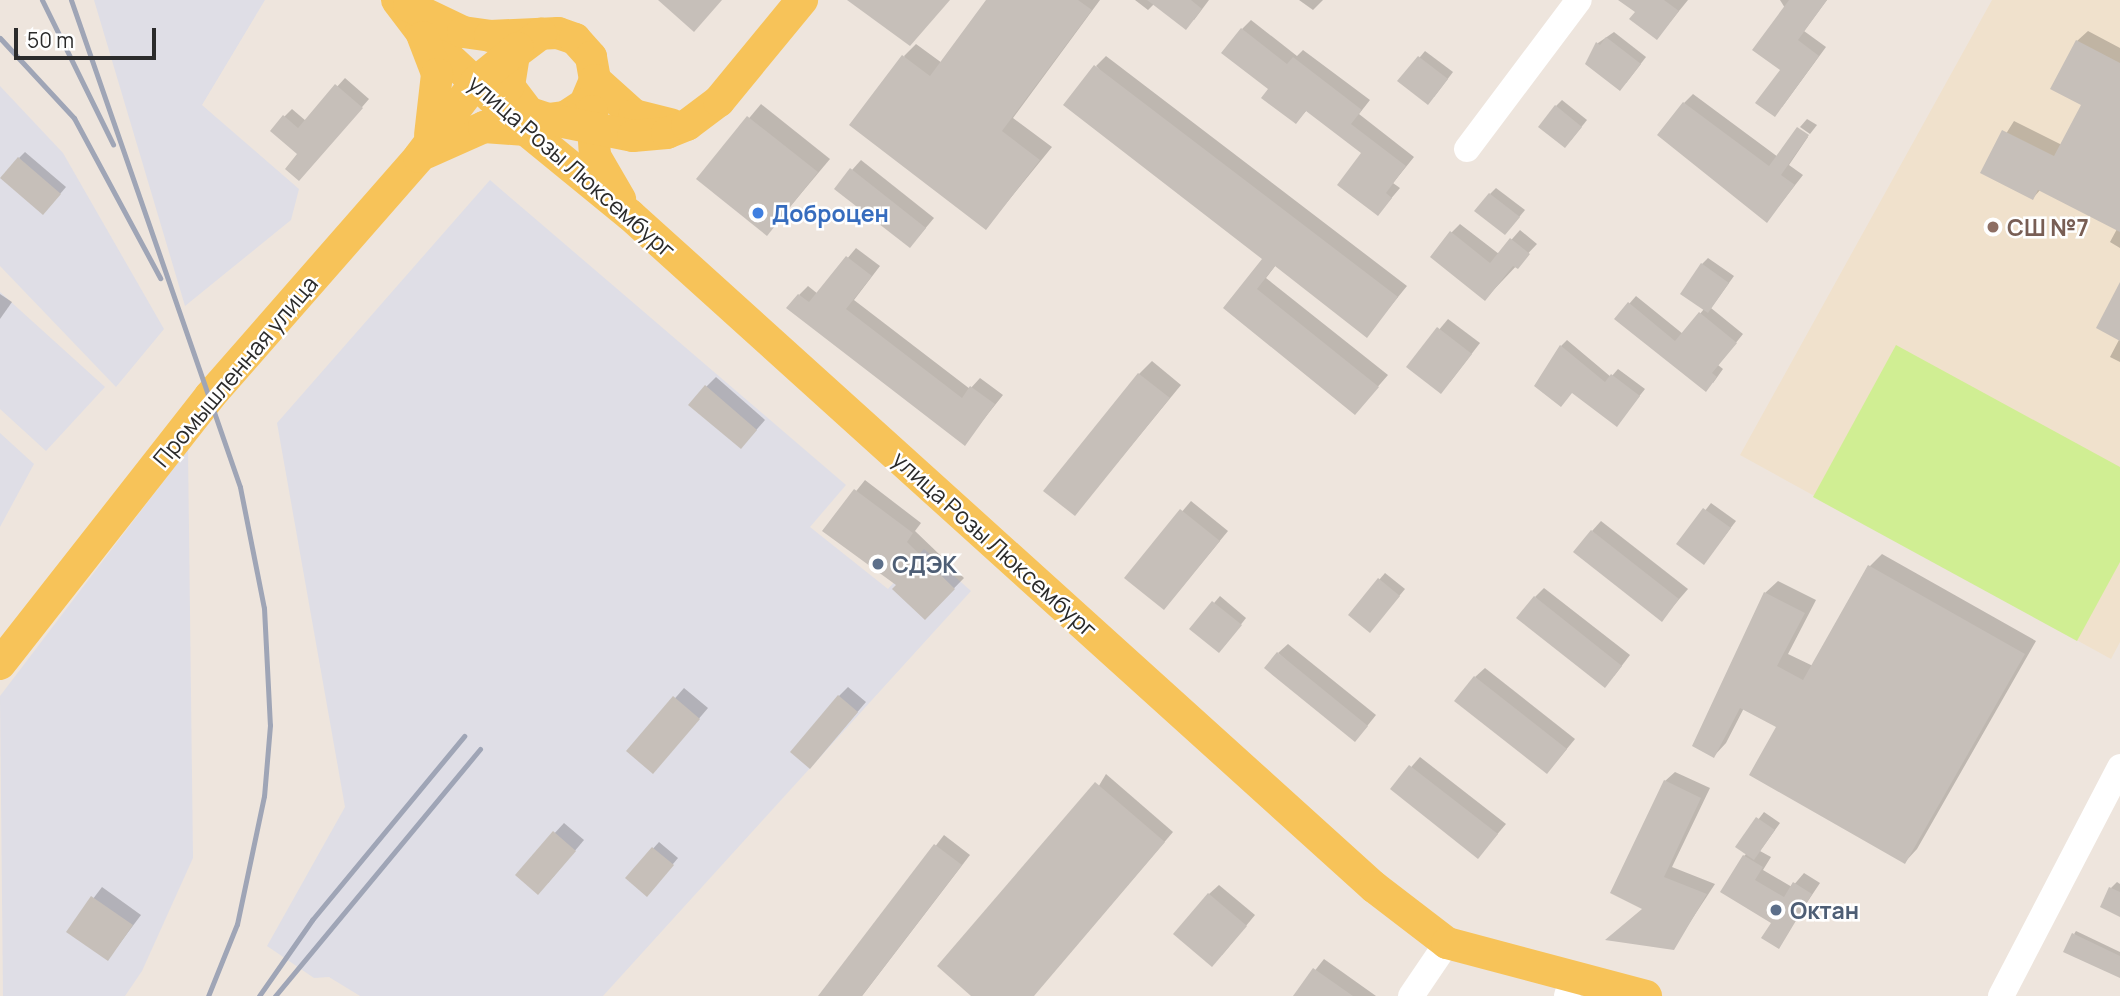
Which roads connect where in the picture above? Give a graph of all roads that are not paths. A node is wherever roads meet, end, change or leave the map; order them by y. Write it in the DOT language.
graph roads {
  1 [pos="398,0"];
  2 [pos="802,0"];
  3 [pos="1578,0"];
  4 [pos="421,32"];
  5 [pos="530,41"];
  6 [pos="476,82"];
  7 [pos="594,84"];
  8 [pos="537,125"];
  9 [pos="687,125"];
  10 [pos="590,130"];
  11 [pos="1466,149"];
  12 [pos="423,150"];
  13 [pos="630,215"];
  14 [pos="0,664"];
  15 [pos="2120,767"];
  16 [pos="1447,943"];
  17 [pos="1569,987"];
  18 [pos="1412,996"];
  19 [pos="1646,996"];
  20 [pos="2001,996"];
  1 -- 4 [label="main road, улица Розы Люксембург"];
  1 -- 5 [label="main road"];
  2 -- 9 [label="main road"];
  3 -- 11 [label="street"];
  4 -- 6 [label="main road, улица Розы Люксембург"];
  4 -- 12 [label="main road"];
  5 -- 6 [label="main road, Промышленная улица"];
  5 -- 7 [label="main road"];
  5 -- 8 [label="main road"];
  6 -- 8 [label="main road, улица Розы Люксембург"];
  6 -- 12 [label="main road, Промышленная улица"];
  7 -- 8 [label="main road"];
  7 -- 9 [label="main road"];
  7 -- 10 [label="main road"];
  8 -- 10 [label="main road"];
  8 -- 12 [label="main road"];
  8 -- 13 [label="main road, улица Розы Люксембург"];
  9 -- 10 [label="main road"];
  10 -- 13 [label="main road"];
  12 -- 14 [label="main road, Промышленная улица"];
  13 -- 16 [label="main road, улица Розы Люксембург"];
  15 -- 20 [label="street"];
  16 -- 17 [label="main road, улица Розы Люксембург"];
  16 -- 18 [label="street"];
  17 -- 19 [label="main road, улица Розы Люксембург"];
}
